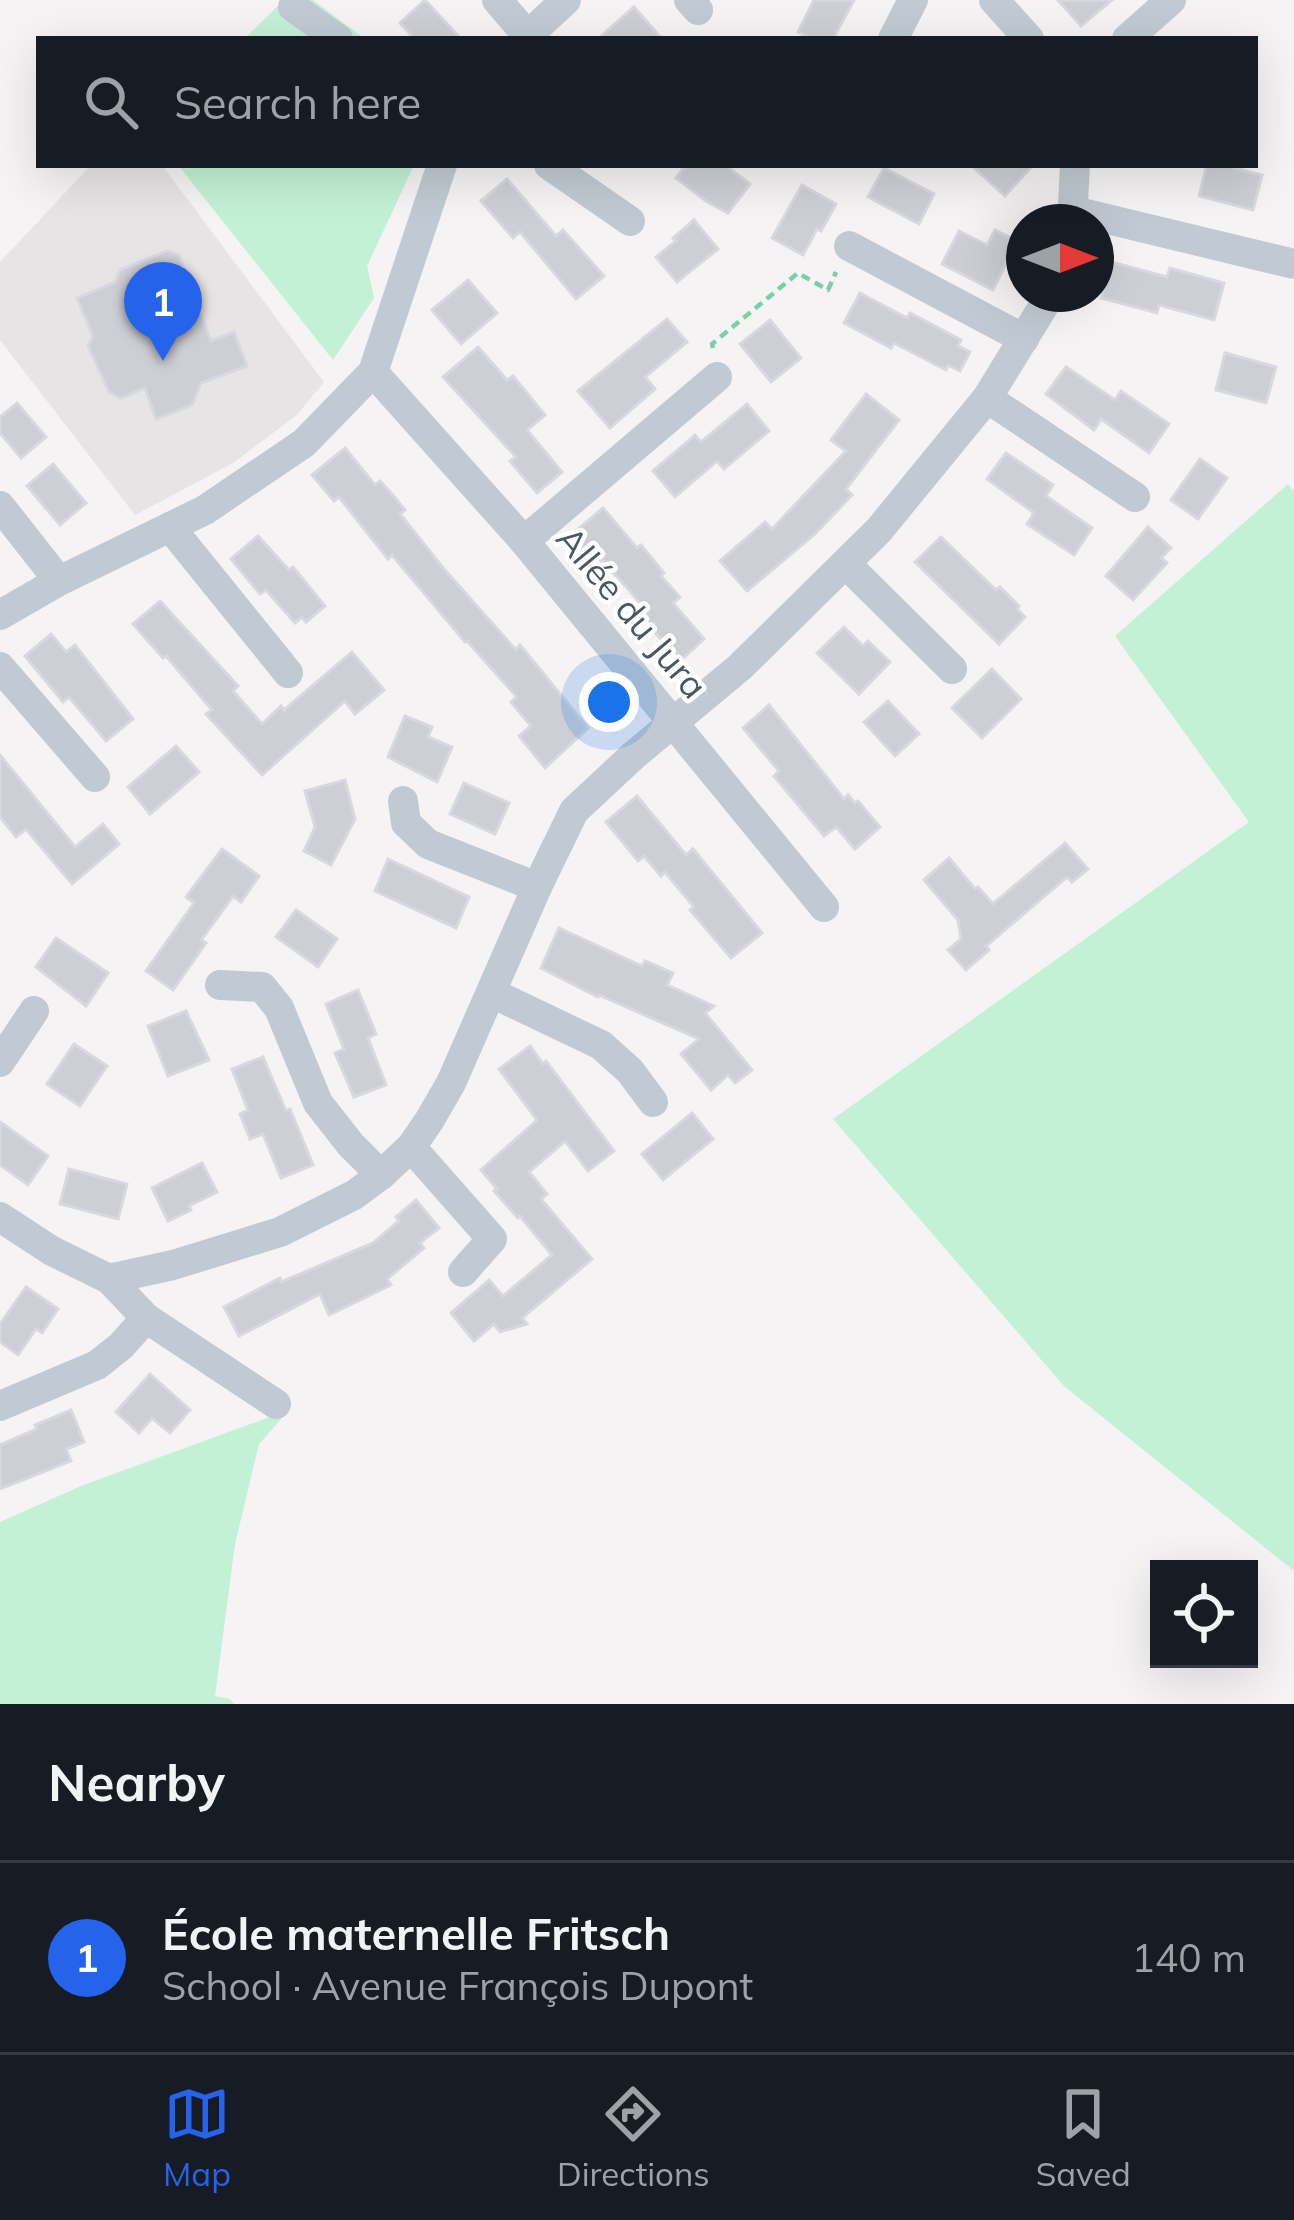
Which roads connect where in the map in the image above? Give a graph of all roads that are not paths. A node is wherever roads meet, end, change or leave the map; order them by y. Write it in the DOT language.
graph roads {
  1 [pos="497,0"];
  2 [pos="566,0"];
  3 [pos="914,0"];
  4 [pos="994,0"];
  5 [pos="1171,0"];
  6 [pos="293,7"];
  7 [pos="334,36"];
  8 [pos="524,36"];
  9 [pos="526,36"];
  10 [pos="895,36"];
  11 [pos="1026,36"];
  12 [pos="1130,36"];
  13 [pos="441,168"];
  14 [pos="552,168"];
  15 [pos="1075,168"];
  16 [pos="1073,204"];
  17 [pos="630,221"];
  18 [pos="1114,225"];
  19 [pos="849,246"];
  20 [pos="1294,264"];
  21 [pos="1040,312"];
  22 [pos="1024,339"];
  23 [pos="373,372"];
  24 [pos="717,377"];
  25 [pos="987,398"];
  26 [pos="1135,497"];
  27 [pos="0,506"];
  28 [pos="170,526"];
  29 [pos="524,542"];
  30 [pos="846,564"];
  31 [pos="59,581"];
  32 [pos="0,615"];
  33 [pos="0,667"];
  34 [pos="952,669"];
  35 [pos="288,673"];
  36 [pos="673,722"];
  37 [pos="95,777"];
  38 [pos="403,801"];
  39 [pos="537,887"];
  40 [pos="824,907"];
  41 [pos="220,985"];
  42 [pos="492,993"];
  43 [pos="34,1011"];
  44 [pos="0,1062"];
  45 [pos="652,1102"];
  46 [pos="411,1147"];
  47 [pos="381,1175"];
  48 [pos="0,1217"];
  49 [pos="463,1272"];
  50 [pos="109,1279"];
  51 [pos="146,1318"];
  52 [pos="276,1403"];
  53 [pos="0,1406"];
  1 -- 8 [label="street"];
  2 -- 9 [label="street"];
  3 -- 10 [label="street"];
  4 -- 11 [label="street"];
  5 -- 12 [label="street"];
  6 -- 7 [label="street"];
  13 -- 23 [label="street"];
  14 -- 17 [label="street"];
  15 -- 16 [label="street"];
  18 -- 20 [label="street"];
  19 -- 22 [label="street"];
  21 -- 22 [label="street"];
  22 -- 25 [label="street"];
  23 -- 28 [label="street"];
  23 -- 29 [label="street, Allée du Jura"];
  24 -- 29 [label="street"];
  25 -- 26 [label="street"];
  25 -- 30 [label="street"];
  27 -- 31 [label="street"];
  28 -- 31 [label="street"];
  28 -- 35 [label="street"];
  29 -- 36 [label="street, Allée du Jura"];
  30 -- 34 [label="street"];
  30 -- 36 [label="street"];
  31 -- 32 [label="street"];
  33 -- 37 [label="street"];
  36 -- 39 [label="street"];
  36 -- 40 [label="street, Allée du Jura"];
  38 -- 39 [label="street"];
  39 -- 42 [label="street"];
  41 -- 47 [label="street"];
  42 -- 45 [label="street"];
  42 -- 46 [label="street"];
  43 -- 44 [label="street"];
  46 -- 47 [label="street"];
  46 -- 49 [label="street"];
  47 -- 50 [label="street"];
  48 -- 50 [label="street"];
  50 -- 51 [label="street"];
  51 -- 52 [label="street"];
  51 -- 53 [label="street"];
}
